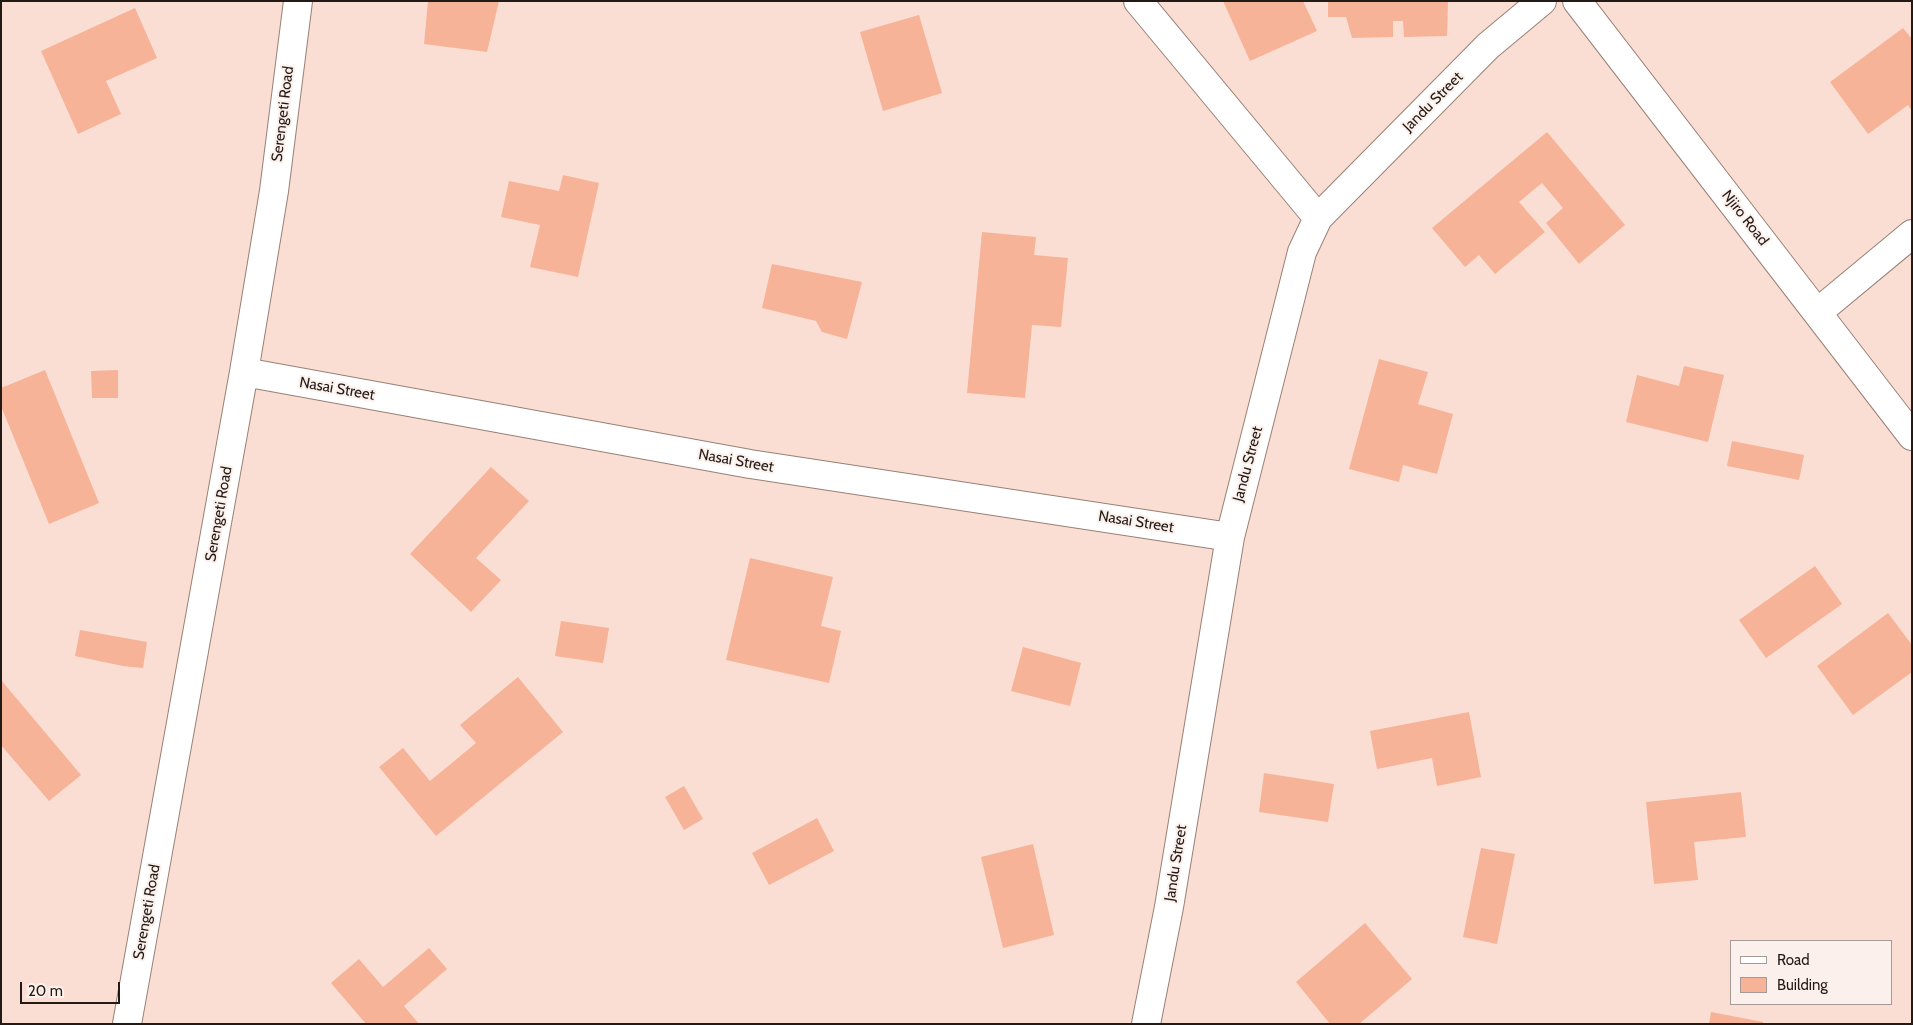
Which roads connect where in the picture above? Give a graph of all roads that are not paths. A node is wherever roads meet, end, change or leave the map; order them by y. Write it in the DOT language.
graph roads {
  1 [pos="298,1"];
  2 [pos="1138,1"];
  3 [pos="1542,1"];
  4 [pos="1578,1"];
  5 [pos="1318,218"];
  6 [pos="1912,234"];
  7 [pos="1818,312"];
  8 [pos="244,372"];
  9 [pos="1912,436"];
  10 [pos="1230,536"];
  11 [pos="127,1024"];
  12 [pos="1146,1024"];
  1 -- 8 [label="street, Serengeti Road"];
  2 -- 5 [label="street"];
  3 -- 5 [label="street, Jandu Street"];
  4 -- 7 [label="street, Njiro Road"];
  5 -- 10 [label="street, Jandu Street"];
  6 -- 7 [label="street"];
  7 -- 9 [label="street, Njiro Road"];
  8 -- 10 [label="street, Nasai Street"];
  8 -- 11 [label="street, Serengeti Road"];
  10 -- 12 [label="street, Jandu Street"];
}
